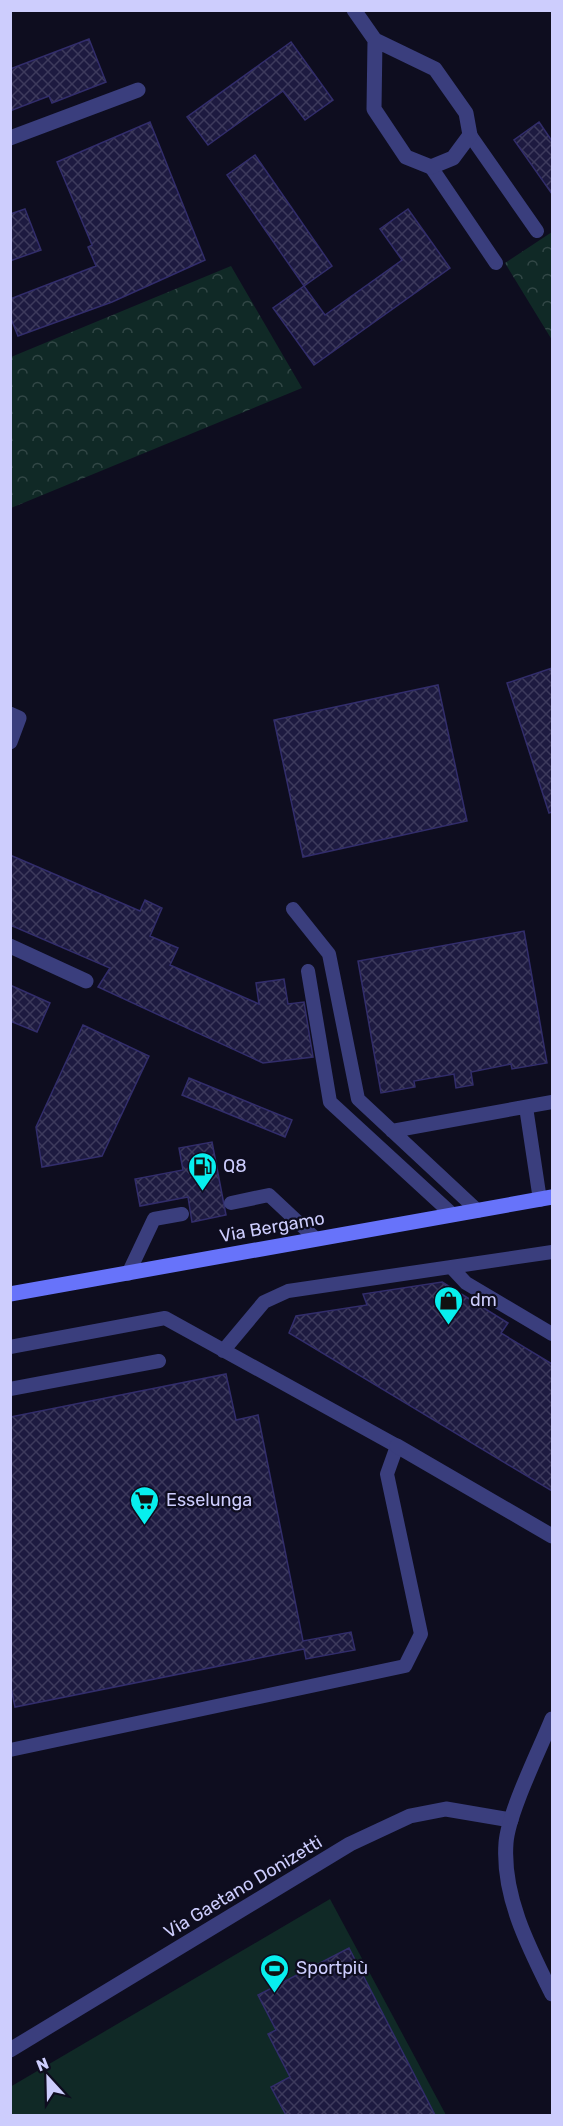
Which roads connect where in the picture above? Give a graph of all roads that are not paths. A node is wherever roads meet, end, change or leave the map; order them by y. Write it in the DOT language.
graph roads {
  1 [pos="354,10"];
  2 [pos="375,40"];
  3 [pos="138,90"];
  4 [pos="470,135"];
  5 [pos="10,138"];
  6 [pos="431,167"];
  7 [pos="537,231"];
  8 [pos="496,263"];
  9 [pos="10,714"];
  10 [pos="10,742"];
  11 [pos="294,909"];
  12 [pos="10,946"];
  13 [pos="308,971"];
  14 [pos="86,981"];
  15 [pos="552,1102"];
  16 [pos="526,1107"];
  17 [pos="392,1131"];
  18 [pos="548,1199"];
  19 [pos="231,1203"];
  20 [pos="478,1211"];
  21 [pos="182,1214"];
  22 [pos="453,1215"];
  23 [pos="316,1239"];
  24 [pos="546,1253"];
  25 [pos="552,1262"];
  26 [pos="451,1267"];
  27 [pos="128,1274"];
  28 [pos="10,1294"];
  29 [pos="552,1335"];
  30 [pos="10,1347"];
  31 [pos="223,1351"];
  32 [pos="159,1361"];
  33 [pos="10,1389"];
  34 [pos="397,1446"];
  35 [pos="552,1536"];
  36 [pos="552,1719"];
  37 [pos="10,1750"];
  38 [pos="511,1821"];
  39 [pos="552,1994"];
  40 [pos="10,2050"];
  1 -- 2 [label="street"];
  2 -- 4 [label="street"];
  2 -- 6 [label="street"];
  3 -- 5 [label="street"];
  4 -- 6 [label="street"];
  4 -- 7 [label="lane"];
  6 -- 8 [label="lane"];
  9 -- 10 [label="street"];
  11 -- 17 [label="lane"];
  12 -- 14 [label="street"];
  13 -- 22 [label="lane"];
  15 -- 16 [label="lane"];
  16 -- 17 [label="lane"];
  16 -- 18 [label="lane"];
  17 -- 20 [label="lane"];
  18 -- 20 [label="main road, Via Bergamo"];
  19 -- 23 [label="lane"];
  20 -- 22 [label="main road, Via Bergamo"];
  21 -- 27 [label="lane"];
  22 -- 23 [label="main road, Via Bergamo"];
  23 -- 27 [label="main road, Via Bergamo"];
  24 -- 25 [label="lane"];
  24 -- 26 [label="lane"];
  26 -- 29 [label="lane"];
  26 -- 31 [label="lane"];
  27 -- 28 [label="main road, Via Bergamo"];
  30 -- 31 [label="lane"];
  31 -- 34 [label="lane"];
  32 -- 33 [label="lane"];
  34 -- 35 [label="street"];
  34 -- 37 [label="lane"];
  36 -- 38 [label="street"];
  38 -- 39 [label="street"];
  38 -- 40 [label="street, Via Gaetano Donizetti"];
}
